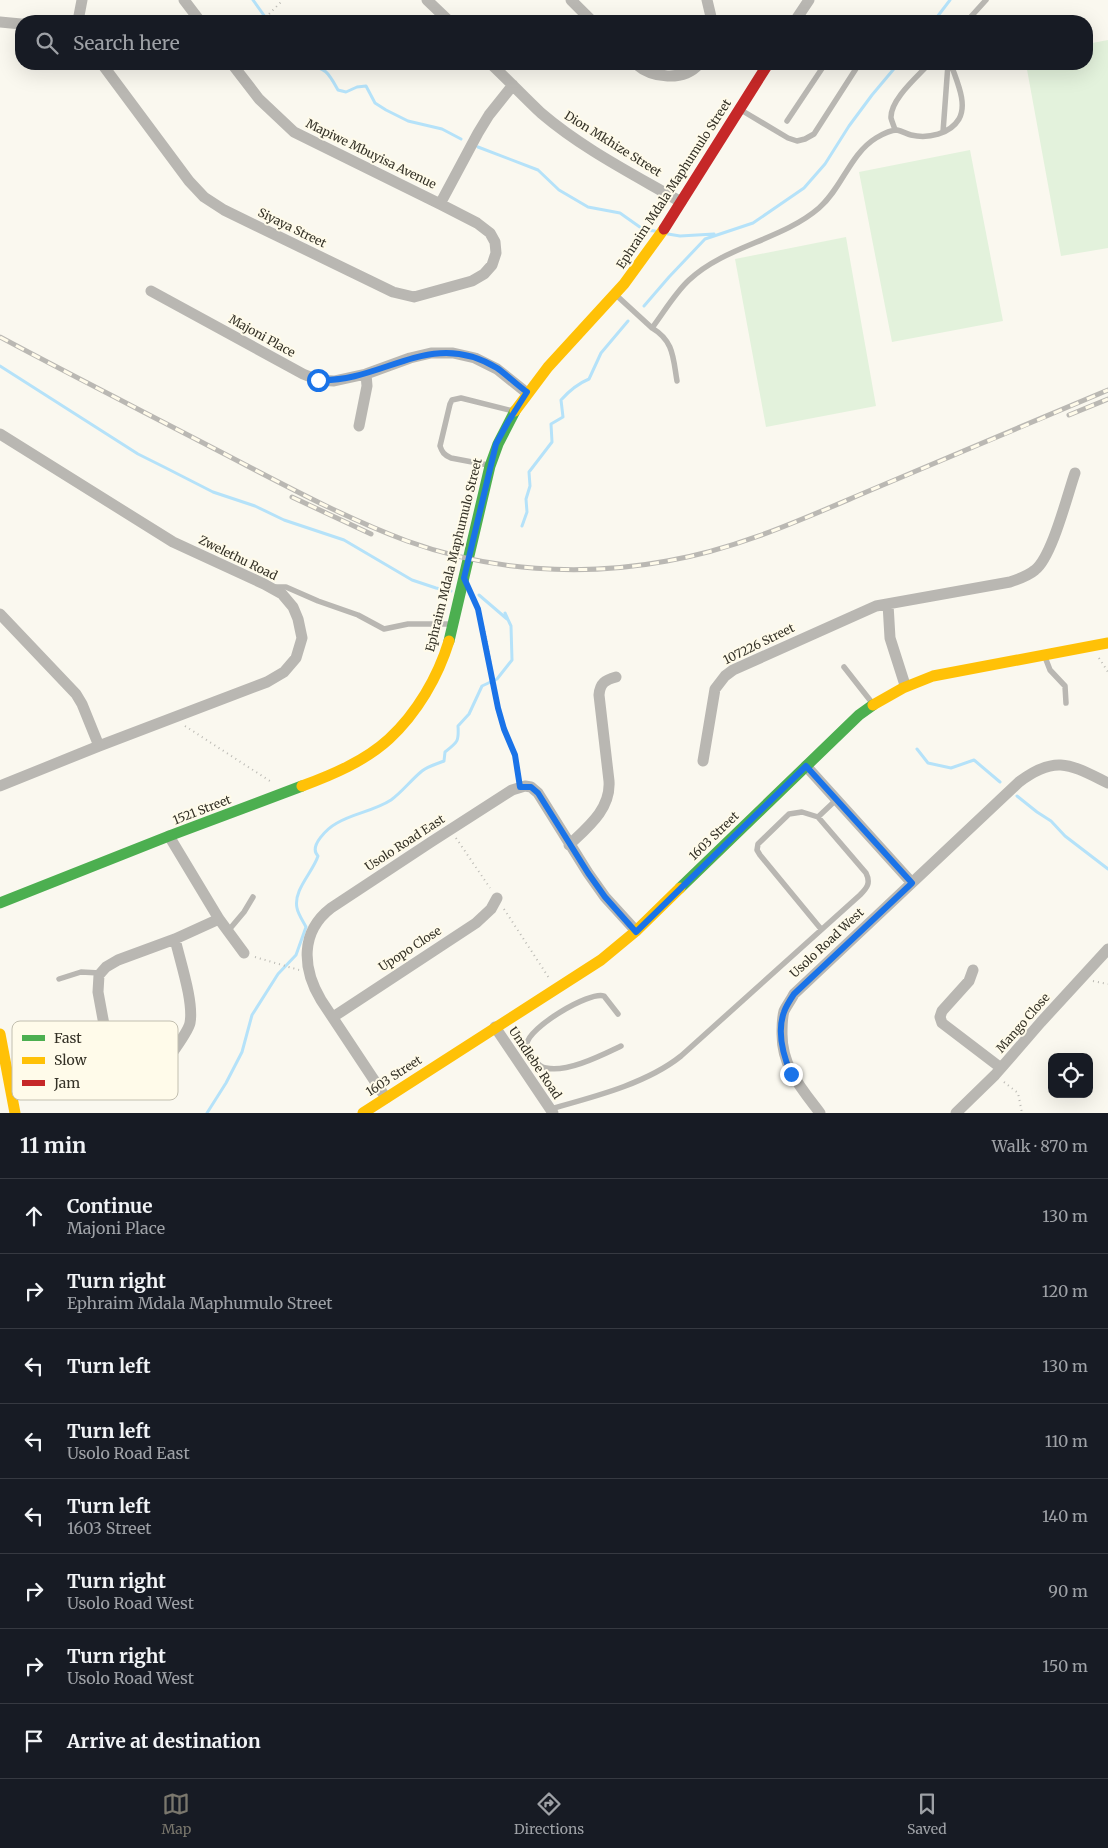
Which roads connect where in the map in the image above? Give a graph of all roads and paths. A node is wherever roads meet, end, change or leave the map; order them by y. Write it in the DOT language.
graph roads {
  1 [pos="82,0"];
  2 [pos="184,0"];
  3 [pos="283,0"];
  4 [pos="427,0"];
  5 [pos="571,0"];
  6 [pos="707,0"];
  7 [pos="809,0"];
  8 [pos="986,0"];
  9 [pos="79,15"];
  10 [pos="195,15"];
  11 [pos="267,15"];
  12 [pos="443,15"];
  13 [pos="586,15"];
  14 [pos="711,15"];
  15 [pos="799,15"];
  16 [pos="972,15"];
  17 [pos="0,22"];
  18 [pos="15,23"];
  19 [pos="106,70"];
  20 [pos="236,70"];
  21 [pos="497,70"];
  22 [pos="643,70"];
  23 [pos="690,70"];
  24 [pos="764,70"];
  25 [pos="821,70"];
  26 [pos="855,70"];
  27 [pos="924,70"];
  28 [pos="949,70"];
  29 [pos="952,70"];
  30 [pos="513,85"];
  31 [pos="739,109"];
  32 [pos="787,121"];
  33 [pos="895,130"];
  34 [pos="943,132"];
  35 [pos="681,202"];
  36 [pos="440,204"];
  37 [pos="490,233"];
  38 [pos="150,291"];
  39 [pos="616,294"];
  40 [pos="652,328"];
  41 [pos="366,374"];
  42 [pos="677,381"];
  43 [pos="527,392"];
  44 [pos="514,412"];
  45 [pos="360,426"];
  46 [pos="0,434"];
  47 [pos="490,466"];
  48 [pos="1075,473"];
  49 [pos="270,588"];
  50 [pos="473,596"];
  51 [pos="888,604"];
  52 [pos="0,614"];
  53 [pos="453,624"];
  54 [pos="1108,642"];
  55 [pos="1044,655"];
  56 [pos="844,667"];
  57 [pos="616,678"];
  58 [pos="905,685"];
  59 [pos="1066,703"];
  60 [pos="873,704"];
  61 [pos="172,718"];
  62 [pos="99,746"];
  63 [pos="703,761"];
  64 [pos="806,766"];
  65 [pos="1108,783"];
  66 [pos="0,786"];
  67 [pos="520,787"];
  68 [pos="286,792"];
  69 [pos="836,800"];
  70 [pos="818,816"];
  71 [pos="169,836"];
  72 [pos="569,846"];
  73 [pos="912,883"];
  74 [pos="253,897"];
  75 [pos="497,898"];
  76 [pos="0,903"];
  77 [pos="219,919"];
  78 [pos="821,930"];
  79 [pos="228,931"];
  80 [pos="636,932"];
  81 [pos="175,939"];
  82 [pos="1108,949"];
  83 [pos="244,953"];
  84 [pos="294,969"];
  85 [pos="973,970"];
  86 [pos="100,973"];
  87 [pos="59,979"];
  88 [pos="618,1014"];
  89 [pos="332,1016"];
  90 [pos="103,1021"];
  91 [pos="495,1027"];
  92 [pos="0,1034"];
  93 [pos="178,1045"];
  94 [pos="621,1046"];
  95 [pos="535,1060"];
  96 [pos="523,1069"];
  97 [pos="998,1071"];
  98 [pos="12,1097"];
  99 [pos="386,1098"];
  100 [pos="13,1100"];
  101 [pos="549,1112"];
  102 [pos="15,1113"];
  103 [pos="362,1113"];
  104 [pos="820,1113"];
  105 [pos="956,1113"];
  106 [pos="1022,1113"];
  1 -- 9 [label="street"];
  2 -- 10 [label="street"];
  3 -- 11 [label="path"];
  4 -- 12 [label="street"];
  5 -- 13 [label="street"];
  6 -- 14 [label="street"];
  7 -- 15 [label="street"];
  8 -- 16 [label="lane"];
  17 -- 18 [label="street"];
  19 -- 37 [label="street, Siyaya Street"];
  20 -- 36 [label="street, Mapiwe Mbuyisa Avenue"];
  21 -- 30 [label="street, Dion Mkhize Street"];
  22 -- 23 [label="street"];
  24 -- 31 [label="street, Ephraim Mdala Maphumulo Street"];
  25 -- 32 [label="lane"];
  26 -- 31 [label="lane"];
  27 -- 33 [label="lane"];
  28 -- 34 [label="lane"];
  29 -- 34 [label="lane"];
  30 -- 35 [label="street, Dion Mkhize Street"];
  30 -- 36 [label="street"];
  31 -- 35 [label="street, Ephraim Mdala Maphumulo Street"];
  33 -- 34 [label="lane"];
  33 -- 40 [label="lane"];
  35 -- 39 [label="street, Ephraim Mdala Maphumulo Street"];
  36 -- 37 [label="street, Mapiwe Mbuyisa Avenue"];
  38 -- 41 [label="street, Majoni Place"];
  39 -- 40 [label="lane"];
  39 -- 43 [label="street, Ephraim Mdala Maphumulo Street"];
  40 -- 42 [label="lane"];
  41 -- 43 [label="street, Majoni Place"];
  41 -- 45 [label="street"];
  43 -- 44 [label="street, Ephraim Mdala Maphumulo Street"];
  44 -- 47 [label="street, Ephraim Mdala Maphumulo Street"];
  44 -- 47 [label="lane"];
  46 -- 49 [label="street, Zwelethu Road"];
  47 -- 53 [label="street, Ephraim Mdala Maphumulo Street"];
  48 -- 51 [label="street, 107226 Street"];
  49 -- 53 [label="lane"];
  49 -- 61 [label="street, Zwelethu Road"];
  50 -- 67 [label="path"];
  51 -- 58 [label="street"];
  51 -- 63 [label="street, 107226 Street"];
  52 -- 62 [label="street"];
  53 -- 68 [label="street, Ephraim Mdala Maphumulo Street"];
  54 -- 55 [label="street, 1603 Street"];
  55 -- 58 [label="street, 1603 Street"];
  55 -- 59 [label="lane"];
  56 -- 60 [label="lane"];
  57 -- 72 [label="street"];
  58 -- 60 [label="street, 1603 Street"];
  60 -- 64 [label="street, 1603 Street"];
  61 -- 62 [label="street, Zwelethu Road"];
  61 -- 68 [label="path"];
  62 -- 66 [label="street, Zwelethu Road"];
  64 -- 69 [label="street"];
  64 -- 80 [label="street, 1603 Street"];
  65 -- 73 [label="street, Usolo Road West"];
  67 -- 72 [label="street"];
  67 -- 89 [label="street, Usolo Road East"];
  68 -- 71 [label="street, 1521 Street"];
  69 -- 70 [label="lane"];
  69 -- 73 [label="street"];
  70 -- 78 [label="lane"];
  70 -- 78 [label="lane"];
  71 -- 76 [label="street, 1521 Street"];
  71 -- 77 [label="street"];
  72 -- 80 [label="street"];
  73 -- 104 [label="street, Usolo Road West"];
  74 -- 79 [label="lane"];
  75 -- 89 [label="street, Upopo Close"];
  77 -- 79 [label="street"];
  77 -- 81 [label="street"];
  78 -- 101 [label="lane"];
  79 -- 83 [label="street"];
  80 -- 91 [label="street, 1603 Street"];
  81 -- 86 [label="street"];
  81 -- 93 [label="street"];
  82 -- 97 [label="street, Mango Close"];
  83 -- 84 [label="path"];
  85 -- 97 [label="street"];
  86 -- 87 [label="lane"];
  86 -- 90 [label="street"];
  88 -- 95 [label="lane"];
  89 -- 99 [label="street, Usolo Road East"];
  91 -- 96 [label="street, Umdlebe Road"];
  91 -- 99 [label="street, 1603 Street"];
  92 -- 98 [label="street"];
  94 -- 95 [label="lane"];
  95 -- 96 [label="lane"];
  96 -- 101 [label="street, Umdlebe Road"];
  97 -- 105 [label="street, Mango Close"];
  97 -- 106 [label="path"];
  99 -- 103 [label="street, 1603 Street"];
  100 -- 102 [label="street"];
}
